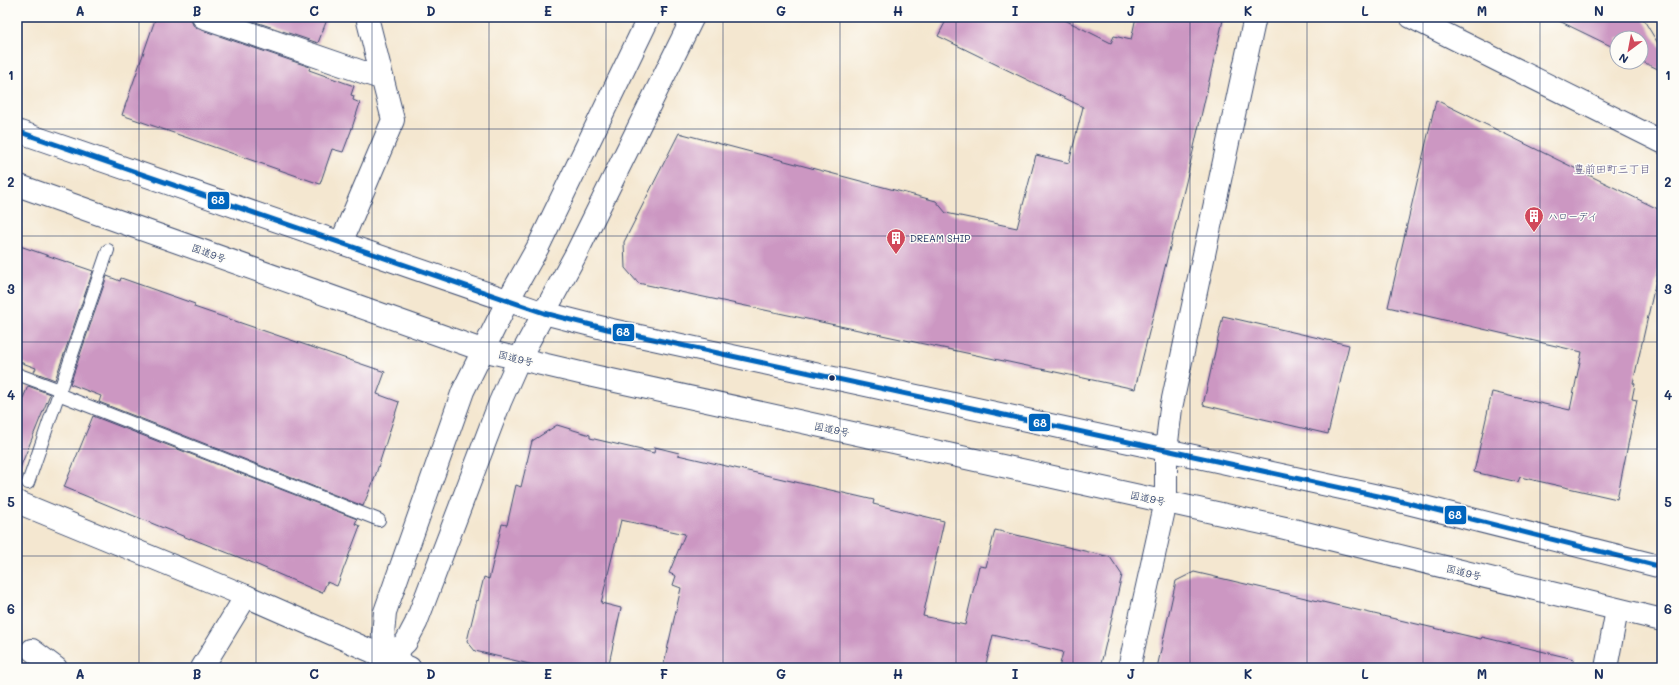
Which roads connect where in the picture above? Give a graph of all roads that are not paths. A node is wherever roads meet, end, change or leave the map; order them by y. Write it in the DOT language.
graph roads {
  1 [pos="203,17"];
  2 [pos="369,17"];
  3 [pos="650,17"];
  4 [pos="693,17"];
  5 [pos="1255,17"];
  6 [pos="1411,17"];
  7 [pos="383,79"];
  8 [pos="17,131"];
  9 [pos="1662,142"];
  10 [pos="17,185"];
  11 [pos="341,243"];
  12 [pos="108,250"];
  13 [pos="507,302"];
  14 [pos="544,313"];
  15 [pos="482,350"];
  16 [pos="519,359"];
  17 [pos="17,374"];
  18 [pos="59,392"];
  19 [pos="1166,451"];
  20 [pos="28,483"];
  21 [pos="17,502"];
  22 [pos="1166,502"];
  23 [pos="380,520"];
  24 [pos="1662,567"];
  25 [pos="246,596"];
  26 [pos="1617,610"];
  27 [pos="1662,620"];
  28 [pos="32,650"];
  29 [pos="388,659"];
  30 [pos="56,668"];
  31 [pos="202,668"];
  32 [pos="410,668"];
  33 [pos="1129,668"];
  34 [pos="1606,668"];
  1 -- 7 [label="main road"];
  2 -- 7 [label="main road"];
  3 -- 13 [label="main road"];
  4 -- 14 [label="main road"];
  5 -- 19 [label="main road"];
  6 -- 9 [label="main road"];
  7 -- 11 [label="main road"];
  8 -- 11 [label="main road"];
  10 -- 15 [label="main road, 国道9号"];
  11 -- 13 [label="main road"];
  12 -- 18 [label="lane"];
  13 -- 14 [label="main road"];
  13 -- 15 [label="main road"];
  14 -- 16 [label="main road"];
  14 -- 19 [label="main road"];
  15 -- 16 [label="main road, 国道9号"];
  15 -- 29 [label="main road"];
  16 -- 22 [label="main road, 国道9号"];
  16 -- 29 [label="main road"];
  17 -- 18 [label="lane"];
  18 -- 20 [label="lane"];
  18 -- 23 [label="lane"];
  19 -- 22 [label="main road"];
  19 -- 24 [label="main road"];
  21 -- 25 [label="main road"];
  22 -- 26 [label="main road, 国道9号"];
  22 -- 33 [label="main road"];
  25 -- 29 [label="main road"];
  25 -- 31 [label="main road"];
  26 -- 27 [label="main road, 国道9号"];
  26 -- 34 [label="main road"];
  28 -- 30 [label="main road"];
  29 -- 32 [label="main road"];
}
